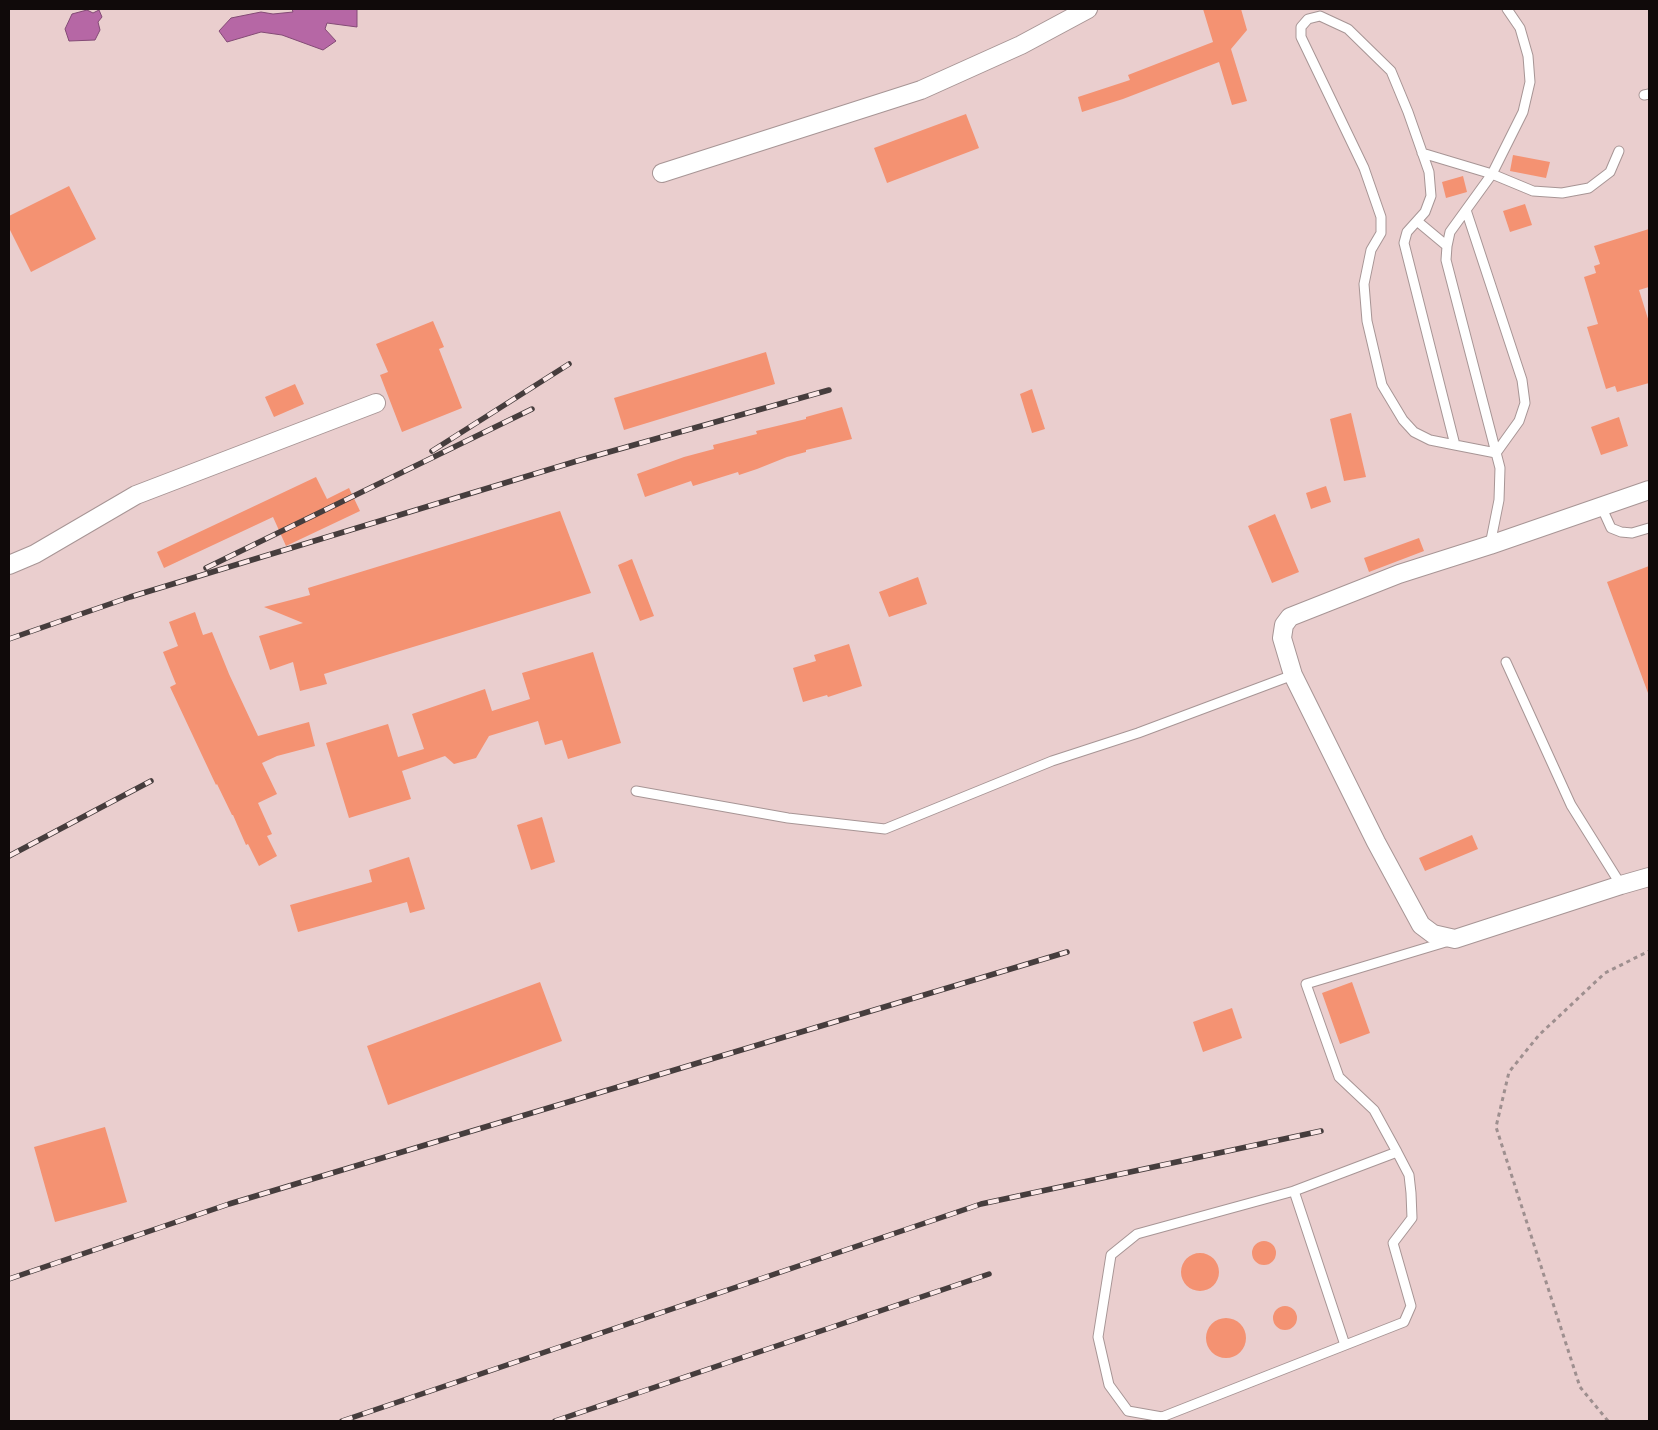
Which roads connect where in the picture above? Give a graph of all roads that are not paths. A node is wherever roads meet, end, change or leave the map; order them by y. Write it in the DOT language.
graph roads {
  1 [pos="1088,9"];
  2 [pos="1507,9"];
  3 [pos="1619,152"];
  4 [pos="1422,153"];
  5 [pos="662,174"];
  6 [pos="1492,174"];
  7 [pos="1466,210"];
  8 [pos="1417,221"];
  9 [pos="1447,246"];
  10 [pos="376,402"];
  11 [pos="1455,445"];
  12 [pos="1496,453"];
  13 [pos="1649,490"];
  14 [pos="1601,506"];
  15 [pos="1649,528"];
  16 [pos="1490,545"];
  17 [pos="9,565"];
  18 [pos="1506,662"];
  19 [pos="1293,675"];
  20 [pos="636,791"];
  21 [pos="1649,877"];
  22 [pos="1621,885"];
  23 [pos="1455,939"];
  24 [pos="1397,1152"];
  25 [pos="1294,1191"];
  26 [pos="1345,1345"];
  1 -- 5 [label="street"];
  2 -- 6 [label="lane"];
  3 -- 6 [label="lane"];
  4 -- 6 [label="lane"];
  4 -- 8 [label="lane"];
  4 -- 11 [label="lane"];
  6 -- 7 [label="lane"];
  7 -- 9 [label="lane"];
  7 -- 12 [label="lane"];
  8 -- 9 [label="lane"];
  8 -- 11 [label="lane"];
  9 -- 12 [label="lane"];
  10 -- 17 [label="street"];
  11 -- 12 [label="lane"];
  12 -- 16 [label="lane"];
  13 -- 14 [label="street"];
  14 -- 15 [label="lane"];
  14 -- 16 [label="street"];
  16 -- 19 [label="street"];
  18 -- 22 [label="lane"];
  19 -- 20 [label="lane"];
  19 -- 23 [label="street"];
  21 -- 22 [label="street"];
  22 -- 23 [label="street"];
  23 -- 24 [label="lane"];
  24 -- 25 [label="lane"];
  24 -- 26 [label="lane"];
  25 -- 26 [label="lane"];
  25 -- 26 [label="lane"];
}
